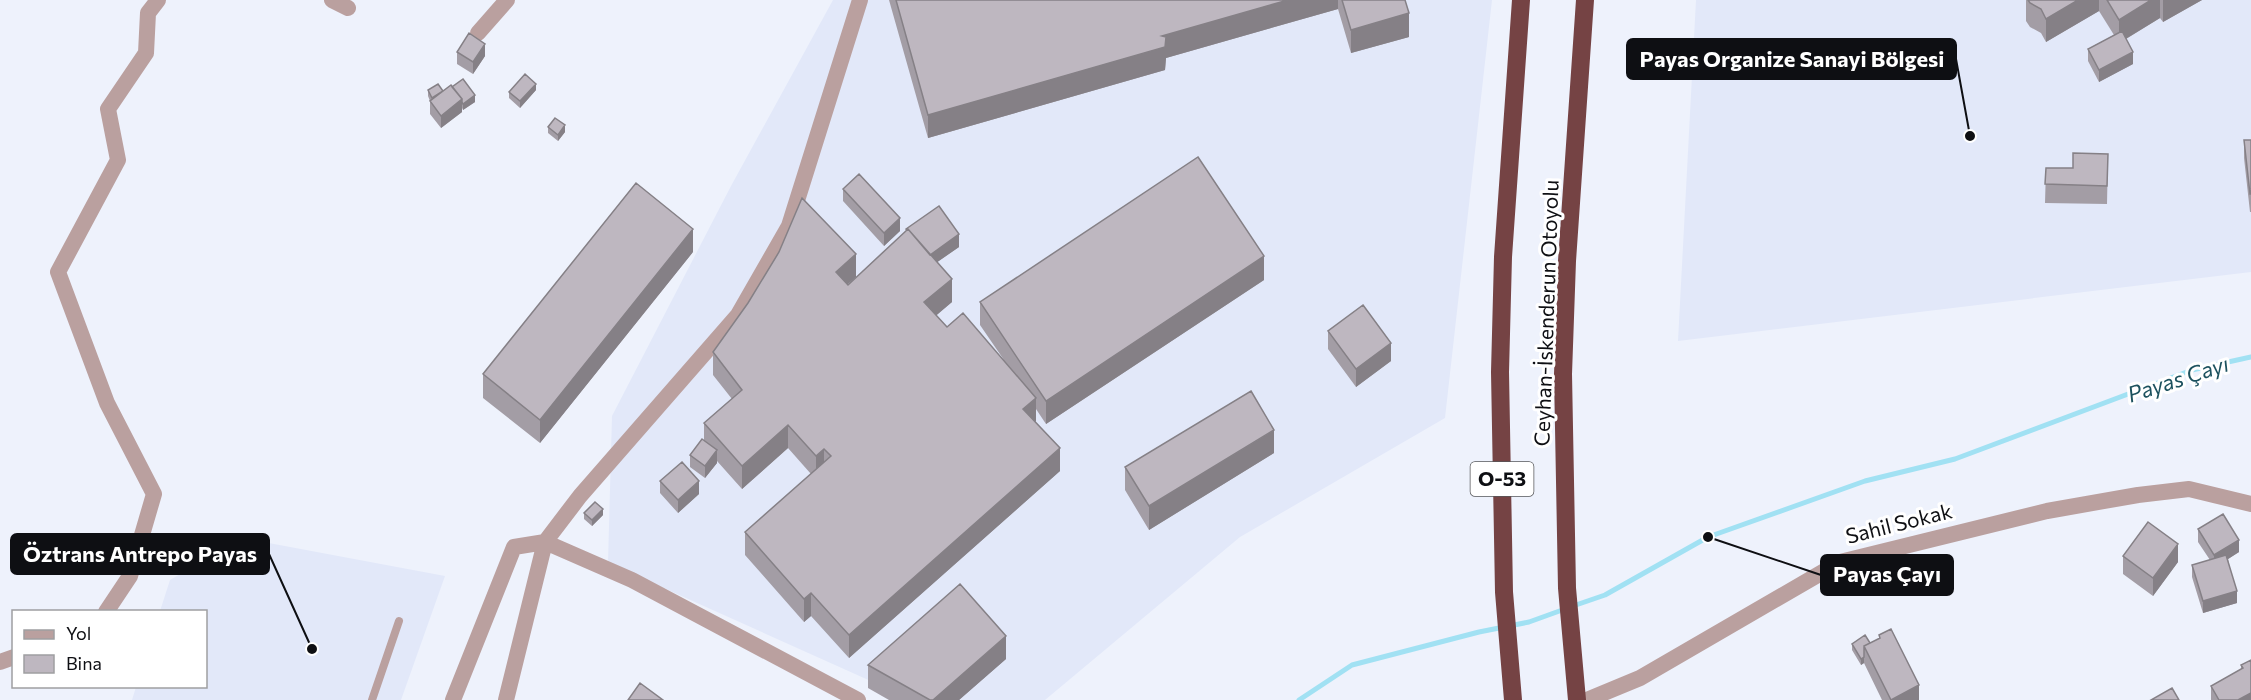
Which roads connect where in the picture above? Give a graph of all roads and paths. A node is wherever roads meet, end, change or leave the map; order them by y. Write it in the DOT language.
graph roads {
  1 [pos="158,0"];
  2 [pos="332,0"];
  3 [pos="507,0"];
  4 [pos="860,0"];
  5 [pos="1521,0"];
  6 [pos="1584,0"];
  7 [pos="348,8"];
  8 [pos="478,33"];
  9 [pos="2251,504"];
  10 [pos="545,542"];
  11 [pos="107,610"];
  12 [pos="399,621"];
  13 [pos="372,700"];
  14 [pos="453,700"];
  15 [pos="506,700"];
  16 [pos="858,700"];
  17 [pos="1513,700"];
  18 [pos="1577,700"];
  19 [pos="1587,700"];
  1 -- 11 [label="street"];
  2 -- 7 [label="street"];
  3 -- 8 [label="street"];
  4 -- 10 [label="street"];
  5 -- 17 [label="highway, Ceyhan-İskenderun Otoyolu / O-53"];
  6 -- 18 [label="highway, Ceyhan-İskenderun Otoyolu / O-53"];
  9 -- 19 [label="street, Sahil Sokak"];
  10 -- 14 [label="street"];
  10 -- 15 [label="street"];
  10 -- 16 [label="street"];
  12 -- 13 [label="lane"];
}
